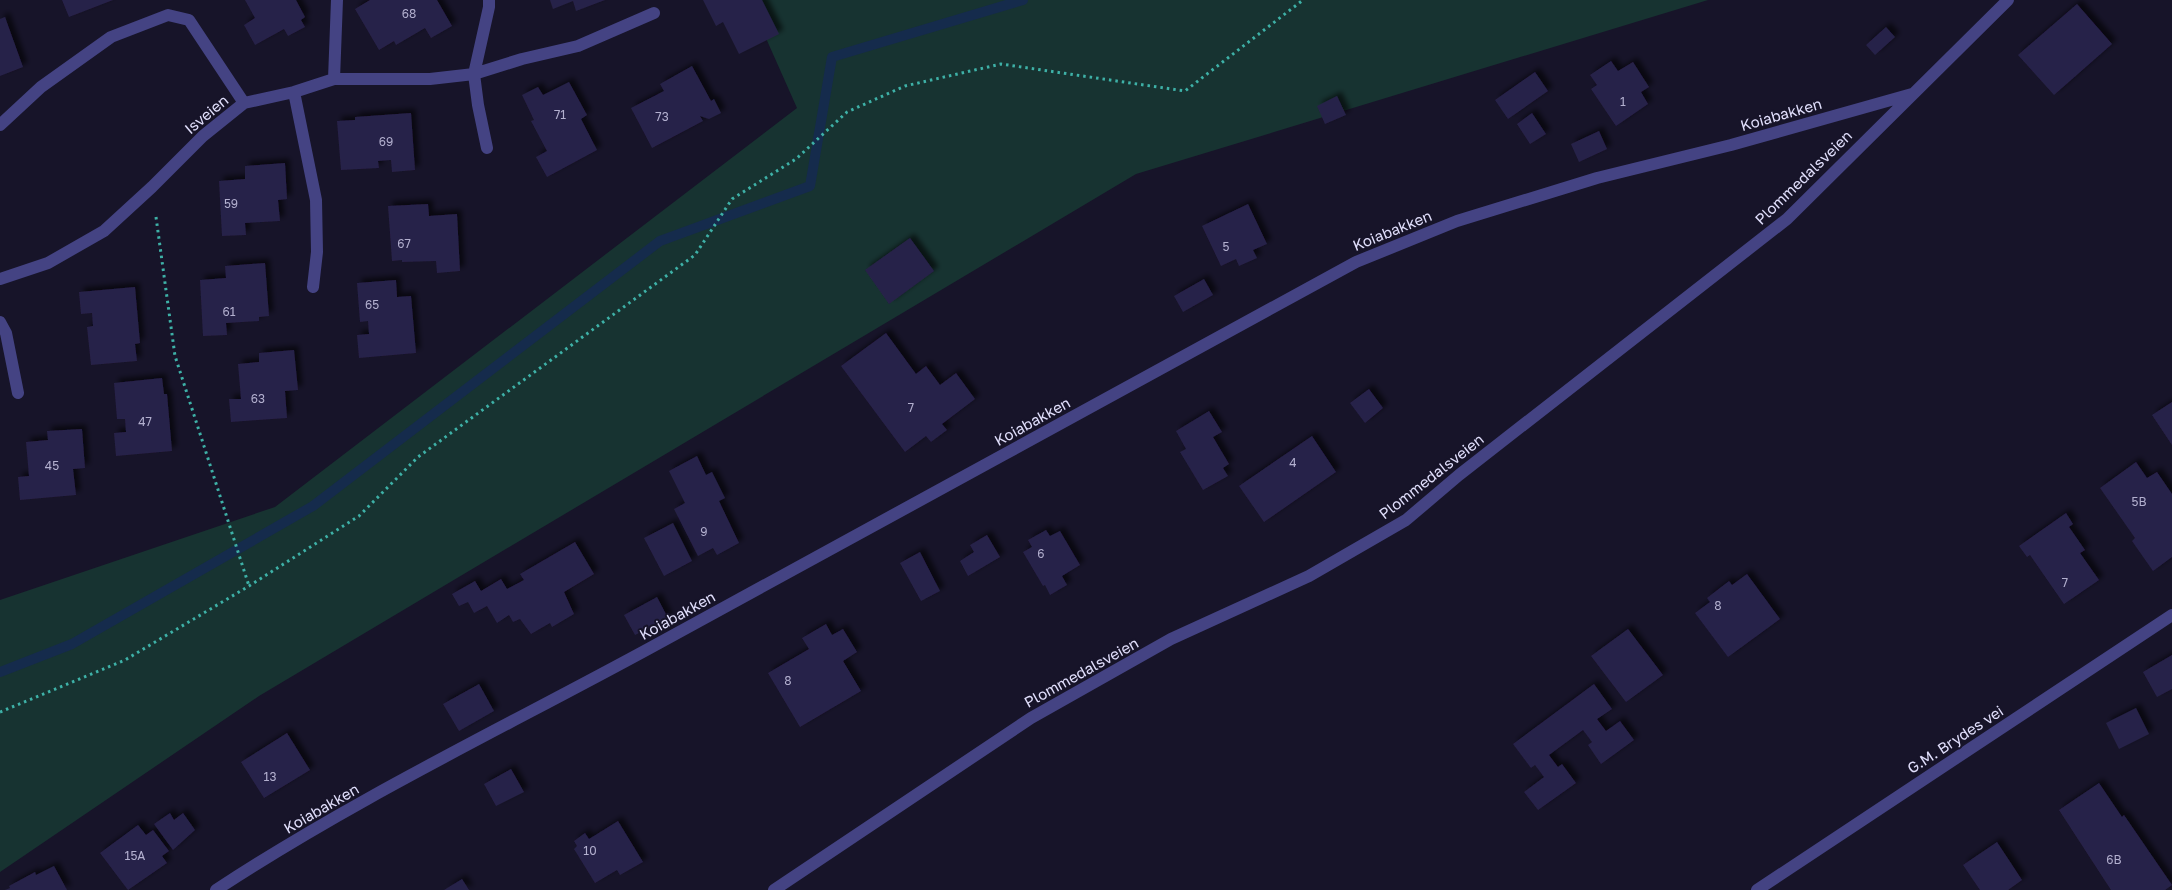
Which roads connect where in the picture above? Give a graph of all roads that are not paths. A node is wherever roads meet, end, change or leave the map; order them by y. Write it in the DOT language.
graph roads {
  1 [pos="336,0"];
  2 [pos="488,0"];
  3 [pos="2008,0"];
  4 [pos="654,13"];
  5 [pos="474,74"];
  6 [pos="334,79"];
  7 [pos="294,92"];
  8 [pos="1912,94"];
  9 [pos="244,103"];
  10 [pos="0,125"];
  11 [pos="487,148"];
  12 [pos="0,279"];
  13 [pos="313,287"];
  14 [pos="0,322"];
  15 [pos="18,393"];
  16 [pos="2172,615"];
  17 [pos="216,890"];
  18 [pos="774,890"];
  19 [pos="1757,890"];
  1 -- 6 [label="street"];
  2 -- 5 [label="street"];
  3 -- 8 [label="street, Plommedalsveien"];
  4 -- 5 [label="street, Isveien"];
  5 -- 6 [label="street, Isveien"];
  5 -- 11 [label="street"];
  6 -- 7 [label="street, Isveien"];
  7 -- 9 [label="street, Isveien"];
  7 -- 13 [label="street"];
  8 -- 17 [label="street, Koiabakken"];
  8 -- 18 [label="street, Plommedalsveien"];
  9 -- 10 [label="street"];
  9 -- 12 [label="street, Isveien"];
  14 -- 15 [label="street"];
  16 -- 19 [label="street, G.M. Brydes vei"];
}
